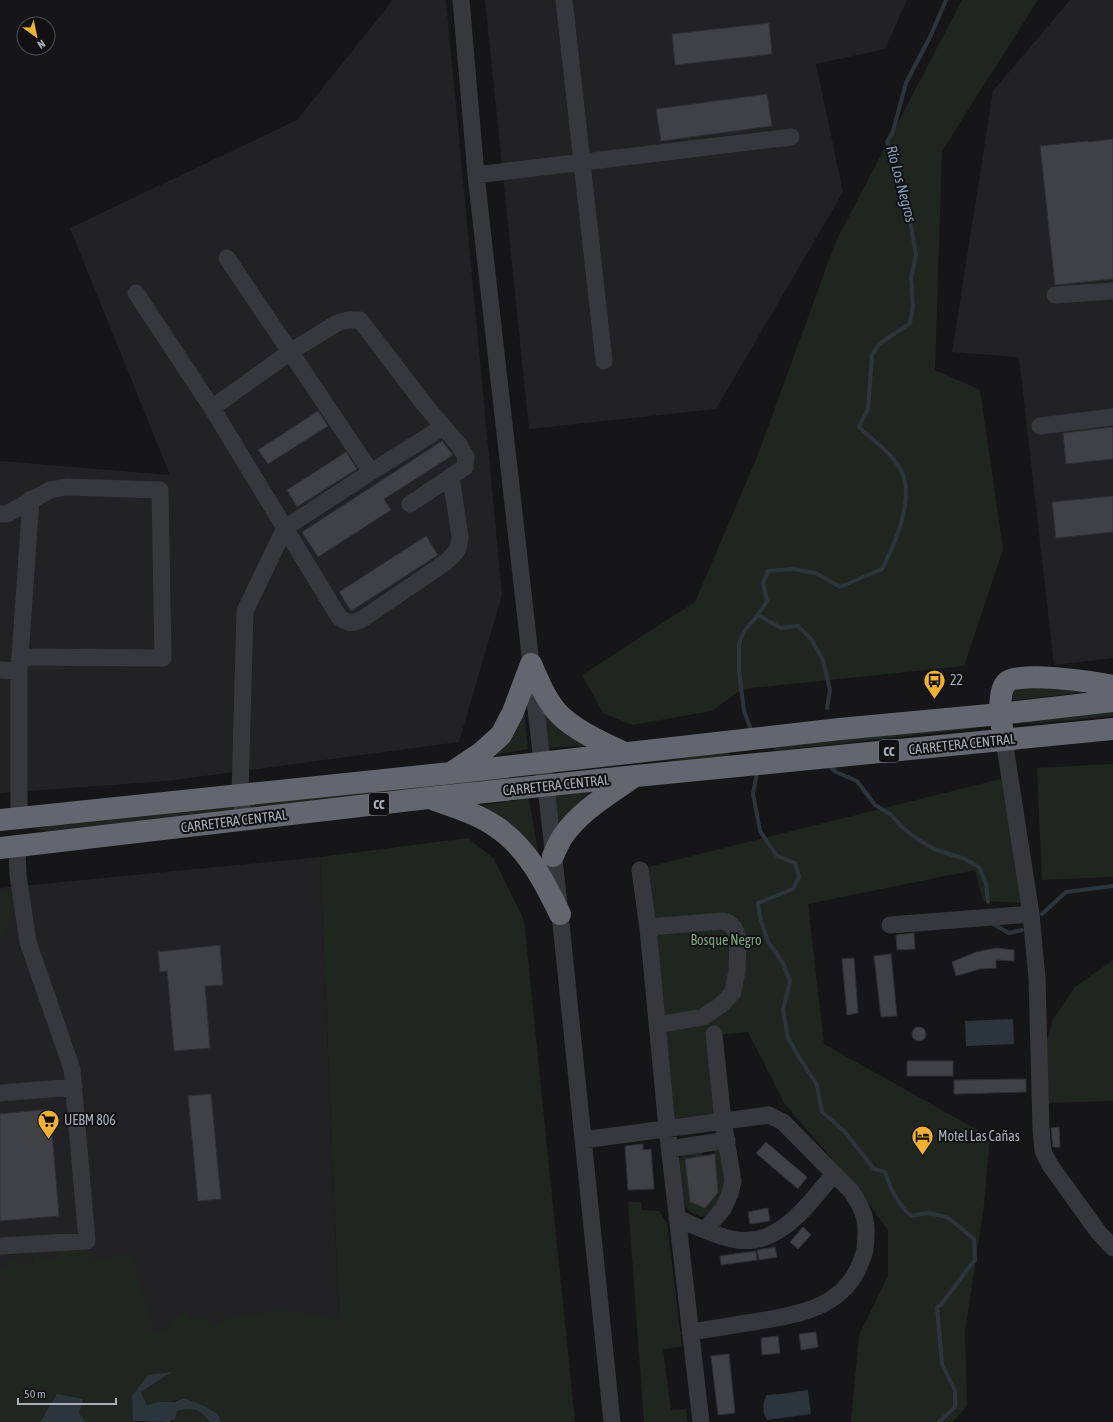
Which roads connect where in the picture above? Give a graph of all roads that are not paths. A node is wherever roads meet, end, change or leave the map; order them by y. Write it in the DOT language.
graph roads {
  1 [pos="461,0"];
  2 [pos="564,0"];
  3 [pos="791,137"];
  4 [pos="582,163"];
  5 [pos="476,175"];
  6 [pos="227,258"];
  7 [pos="1113,291"];
  8 [pos="136,293"];
  9 [pos="1055,295"];
  10 [pos="290,352"];
  11 [pos="604,361"];
  12 [pos="212,408"];
  13 [pos="1113,417"];
  14 [pos="1040,426"];
  15 [pos="443,427"];
  16 [pos="371,472"];
  17 [pos="451,476"];
  18 [pos="31,500"];
  19 [pos="410,504"];
  20 [pos="0,514"];
  21 [pos="285,528"];
  22 [pos="20,664"];
  23 [pos="531,664"];
  24 [pos="0,670"];
  25 [pos="1113,686"];
  26 [pos="1113,701"];
  27 [pos="1000,714"];
  28 [pos="1113,729"];
  29 [pos="1004,740"];
  30 [pos="624,753"];
  31 [pos="542,762"];
  32 [pos="451,773"];
  33 [pos="636,776"];
  34 [pos="546,786"];
  35 [pos="240,794"];
  36 [pos="428,798"];
  37 [pos="9,819"];
  38 [pos="244,820"];
  39 [pos="9,847"];
  40 [pos="553,856"];
  41 [pos="640,870"];
  42 [pos="560,914"];
  43 [pos="1031,914"];
  44 [pos="890,925"];
  45 [pos="648,927"];
  46 [pos="657,1025"];
  47 [pos="714,1034"];
  48 [pos="74,1088"];
  49 [pos="0,1093"];
  50 [pos="723,1121"];
  51 [pos="667,1128"];
  52 [pos="583,1140"];
  53 [pos="727,1140"];
  54 [pos="670,1149"];
  55 [pos="834,1174"];
  56 [pos="678,1218"];
  57 [pos="705,1230"];
  58 [pos="0,1246"];
  59 [pos="1113,1248"];
  60 [pos="690,1332"];
  61 [pos="612,1422"];
  62 [pos="701,1422"];
  1 -- 5 [label="street"];
  2 -- 4 [label="street"];
  3 -- 4 [label="street"];
  4 -- 5 [label="street"];
  4 -- 11 [label="street"];
  5 -- 23 [label="street"];
  6 -- 10 [label="street"];
  7 -- 9 [label="street"];
  8 -- 12 [label="street"];
  10 -- 12 [label="street"];
  10 -- 15 [label="street"];
  10 -- 16 [label="street"];
  12 -- 21 [label="street"];
  13 -- 14 [label="street"];
  15 -- 16 [label="street"];
  15 -- 17 [label="street"];
  16 -- 21 [label="street"];
  17 -- 19 [label="street"];
  17 -- 21 [label="street"];
  18 -- 20 [label="street"];
  18 -- 22 [label="street"];
  18 -- 22 [label="street"];
  21 -- 35 [label="street"];
  22 -- 24 [label="street"];
  22 -- 37 [label="street"];
  23 -- 30 [label="highway"];
  23 -- 31 [label="street"];
  23 -- 32 [label="highway"];
  25 -- 27 [label="highway"];
  26 -- 27 [label="highway, CARRETERA CENTRAL / CC"];
  27 -- 29 [label="highway"];
  27 -- 30 [label="highway, CARRETERA CENTRAL / CC"];
  28 -- 29 [label="highway, CARRETERA CENTRAL / CC"];
  29 -- 33 [label="highway, CARRETERA CENTRAL / CC"];
  29 -- 43 [label="street"];
  30 -- 31 [label="highway, CARRETERA CENTRAL / CC"];
  31 -- 32 [label="highway, CARRETERA CENTRAL / CC"];
  31 -- 34 [label="street"];
  32 -- 35 [label="highway, CARRETERA CENTRAL / CC"];
  33 -- 34 [label="highway, CARRETERA CENTRAL / CC"];
  33 -- 40 [label="highway"];
  34 -- 36 [label="highway, CARRETERA CENTRAL / CC"];
  34 -- 40 [label="street"];
  35 -- 37 [label="highway, CARRETERA CENTRAL / CC"];
  35 -- 38 [label="street"];
  36 -- 38 [label="highway, CARRETERA CENTRAL / CC"];
  36 -- 42 [label="highway"];
  37 -- 39 [label="highway"];
  38 -- 39 [label="highway, CARRETERA CENTRAL / CC"];
  39 -- 48 [label="street"];
  40 -- 42 [label="street"];
  41 -- 45 [label="street"];
  42 -- 52 [label="street"];
  43 -- 44 [label="street"];
  43 -- 59 [label="street"];
  45 -- 46 [label="street"];
  45 -- 46 [label="street"];
  46 -- 51 [label="street"];
  47 -- 50 [label="street"];
  48 -- 49 [label="street"];
  48 -- 58 [label="street"];
  50 -- 51 [label="street"];
  50 -- 53 [label="street"];
  50 -- 55 [label="street"];
  51 -- 52 [label="street"];
  51 -- 54 [label="street"];
  52 -- 61 [label="street"];
  53 -- 54 [label="street"];
  53 -- 57 [label="street"];
  54 -- 56 [label="street"];
  55 -- 57 [label="street"];
  55 -- 60 [label="street"];
  56 -- 57 [label="street"];
  56 -- 60 [label="street"];
  60 -- 62 [label="street"];
}
